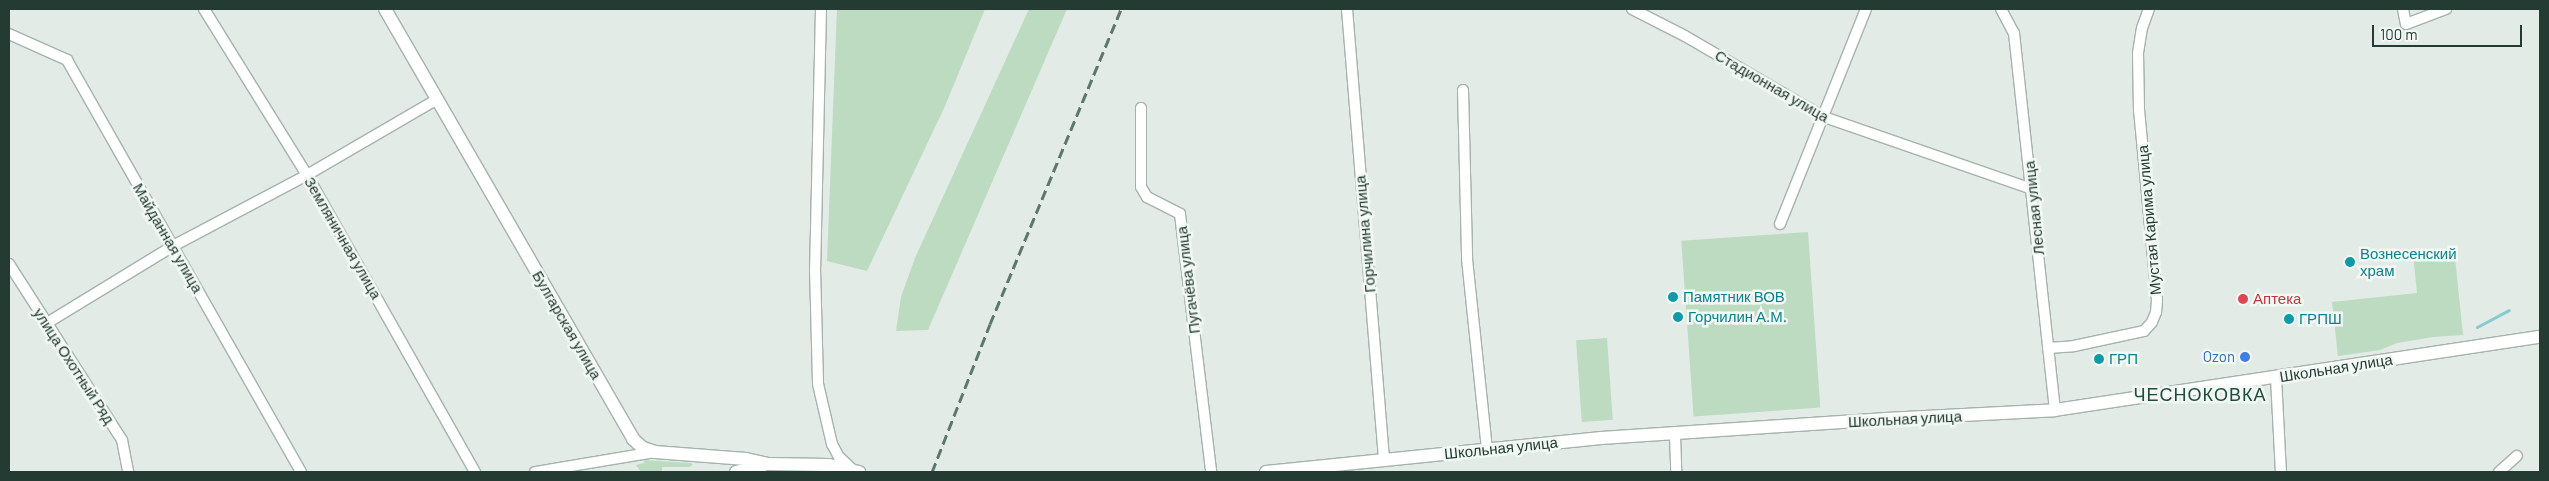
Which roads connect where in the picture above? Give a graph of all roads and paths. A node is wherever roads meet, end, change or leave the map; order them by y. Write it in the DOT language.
graph roads {
  1 [pos="204,9"];
  2 [pos="385,9"];
  3 [pos="821,9"];
  4 [pos="1347,9"];
  5 [pos="1632,9"];
  6 [pos="1866,9"];
  7 [pos="2001,9"];
  8 [pos="2149,9"];
  9 [pos="2403,9"];
  10 [pos="2446,9"];
  11 [pos="9,34"];
  12 [pos="1463,90"];
  13 [pos="436,100"];
  14 [pos="1140,108"];
  15 [pos="1824,117"];
  16 [pos="307,175"];
  17 [pos="2032,189"];
  18 [pos="1780,224"];
  19 [pos="173,246"];
  20 [pos="9,264"];
  21 [pos="47,323"];
  22 [pos="2540,337"];
  23 [pos="2048,348"];
  24 [pos="2276,378"];
  25 [pos="2055,410"];
  26 [pos="1674,435"];
  27 [pos="1487,450"];
  28 [pos="655,452"];
  29 [pos="2517,456"];
  30 [pos="1384,460"];
  31 [pos="775,466"];
  32 [pos="856,471"];
  33 [pos="128,472"];
  34 [pos="301,472"];
  35 [pos="475,472"];
  36 [pos="535,472"];
  37 [pos="736,472"];
  38 [pos="1211,472"];
  39 [pos="1266,472"];
  40 [pos="1676,472"];
  41 [pos="2281,472"];
  42 [pos="2499,472"];
  1 -- 16 [label="street, Земляничная улица"];
  2 -- 13 [label="street, Булгарская улица"];
  3 -- 32 [label="street"];
  4 -- 30 [label="street, Горчилина улица"];
  5 -- 15 [label="street, Стадионная улица"];
  6 -- 15 [label="street"];
  7 -- 17 [label="street, Лесная улица"];
  8 -- 23 [label="street, Мустая Карима улица"];
  9 -- 10 [label="street"];
  11 -- 19 [label="street, Майданная улица"];
  12 -- 27 [label="street"];
  13 -- 16 [label="street"];
  13 -- 28 [label="street, Булгарская улица"];
  14 -- 38 [label="street, Пугачёва улица"];
  15 -- 17 [label="street, Стадионная улица"];
  15 -- 18 [label="street"];
  16 -- 19 [label="street"];
  16 -- 35 [label="street, Земляничная улица"];
  17 -- 23 [label="street, Лесная улица"];
  19 -- 21 [label="street"];
  19 -- 34 [label="street, Майданная улица"];
  20 -- 21 [label="street, улица Охотный Ряд"];
  21 -- 33 [label="street, улица Охотный Ряд"];
  22 -- 24 [label="street, Школьная улица"];
  23 -- 25 [label="street, Лесная улица"];
  24 -- 25 [label="street, Школьная улица"];
  24 -- 41 [label="street"];
  25 -- 26 [label="street, Школьная улица"];
  26 -- 27 [label="street, Школьная улица"];
  26 -- 40 [label="street"];
  27 -- 30 [label="street, Школьная улица"];
  28 -- 31 [label="street, Булгарская улица"];
  28 -- 36 [label="street"];
  29 -- 42 [label="street"];
  30 -- 39 [label="street, Школьная улица"];
  31 -- 32 [label="street, Булгарская улица"];
  31 -- 37 [label="street"];
}
